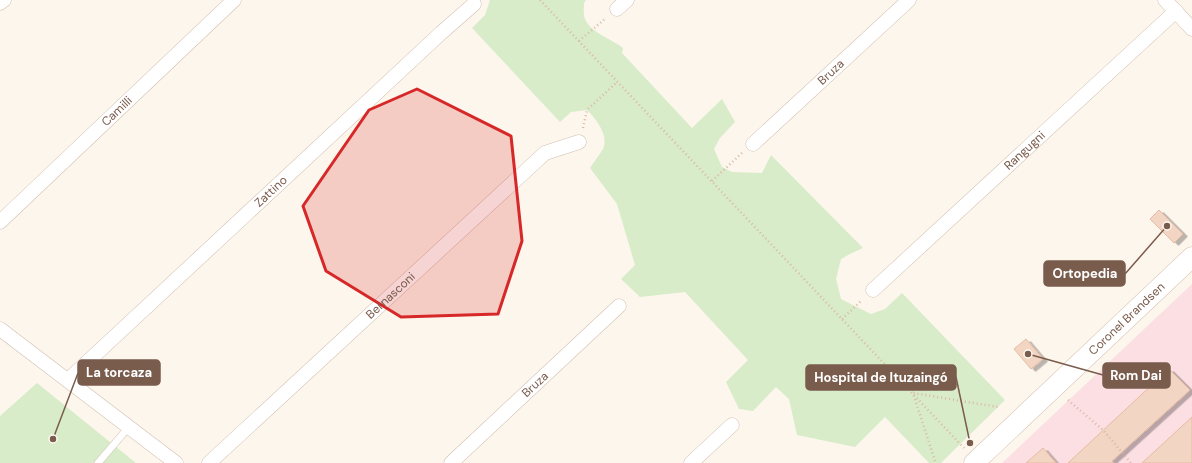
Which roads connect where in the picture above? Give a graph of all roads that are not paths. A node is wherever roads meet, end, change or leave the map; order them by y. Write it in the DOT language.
graph roads {
  1 [pos="4,0"];
  2 [pos="234,0"];
  3 [pos="909,0"];
  4 [pos="1165,0"];
  5 [pos="0,3"];
  6 [pos="474,4"];
  7 [pos="1176,11"];
  8 [pos="1192,29"];
  9 [pos="579,142"];
  10 [pos="753,144"];
  11 [pos="0,222"];
  12 [pos="1192,257"];
  13 [pos="873,290"];
  14 [pos="620,306"];
  15 [pos="0,329"];
  16 [pos="68,380"];
  17 [pos="732,425"];
  18 [pos="128,428"];
  19 [pos="975,462"];
  20 [pos="98,463"];
  21 [pos="176,463"];
  22 [pos="209,463"];
  23 [pos="452,463"];
  24 [pos="691,463"];
  1 -- 5 [label="street"];
  2 -- 11 [label="street, Camilli"];
  3 -- 10 [label="street, Bruza"];
  4 -- 7 [label="street"];
  6 -- 16 [label="street, Zattino"];
  7 -- 8 [label="street"];
  7 -- 13 [label="street, Rangugni"];
  9 -- 22 [label="street, Bernasconi"];
  12 -- 19 [label="street, Coronel Brandsen"];
  14 -- 23 [label="street, Bruza"];
  15 -- 16 [label="street"];
  16 -- 18 [label="street"];
  17 -- 24 [label="street"];
  18 -- 20 [label="lane"];
  18 -- 21 [label="street"];
}
